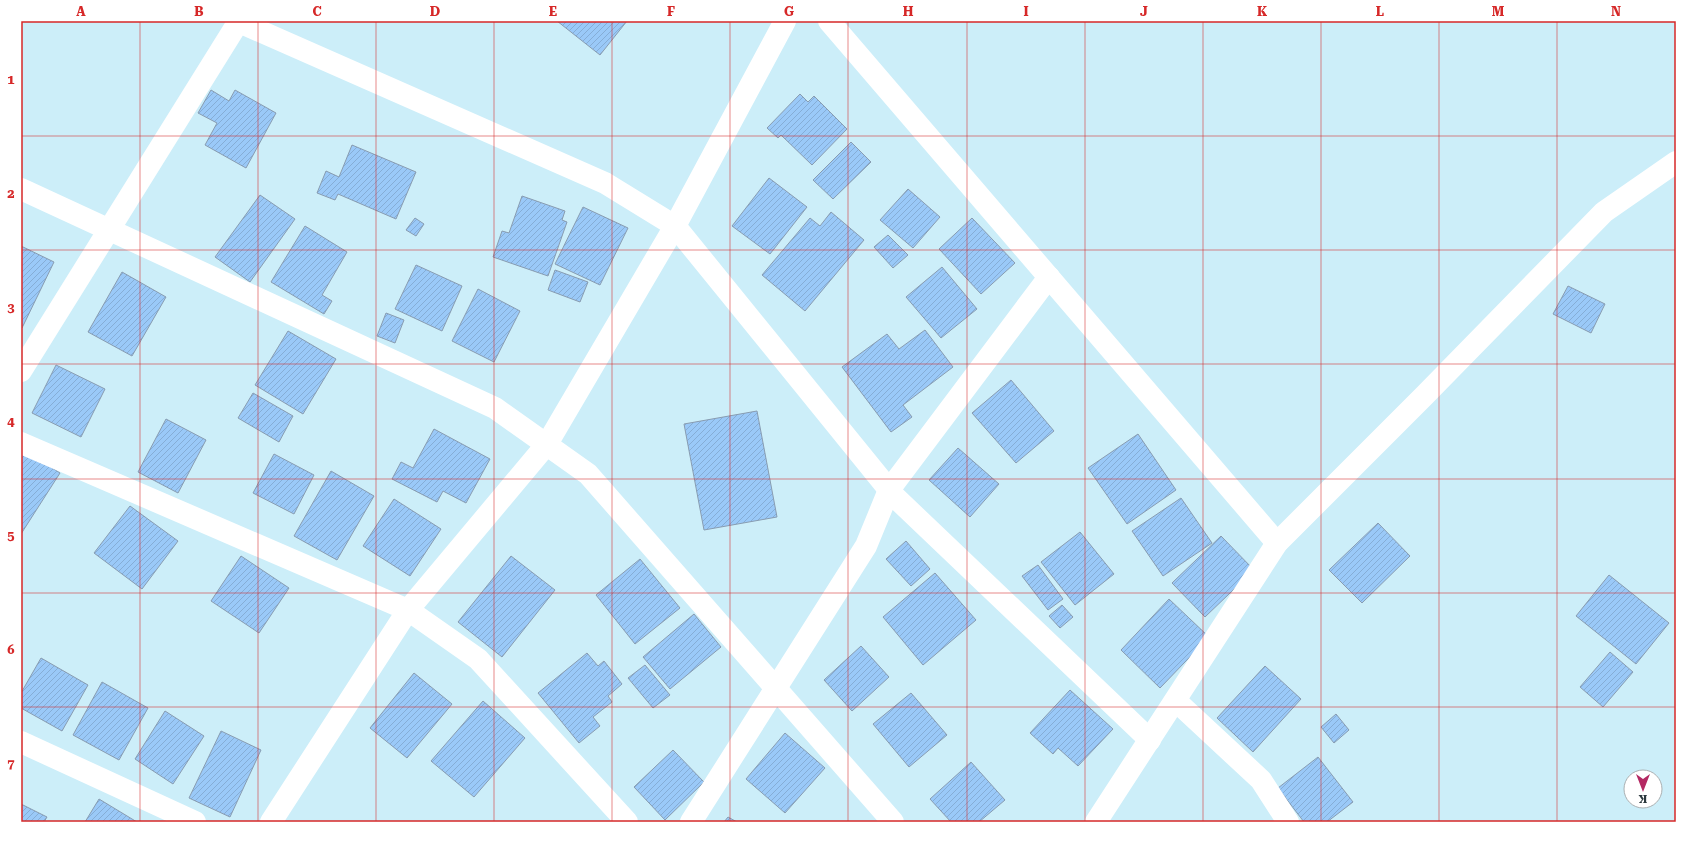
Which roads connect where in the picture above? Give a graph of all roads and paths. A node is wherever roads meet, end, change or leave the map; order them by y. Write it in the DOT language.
graph roads {
  1 [pos="239,21"];
  2 [pos="786,21"];
  3 [pos="829,21"];
  4 [pos="1676,162"];
  5 [pos="21,189"];
  6 [pos="675,226"];
  7 [pos="110,229"];
  8 [pos="1049,278"];
  9 [pos="21,370"];
  10 [pos="21,443"];
  11 [pos="546,444"];
  12 [pos="889,490"];
  13 [pos="1277,543"];
  14 [pos="408,610"];
  15 [pos="776,689"];
  16 [pos="1176,701"];
  17 [pos="1150,740"];
  18 [pos="21,742"];
  19 [pos="195,822"];
  20 [pos="271,822"];
  21 [pos="627,822"];
  22 [pos="691,822"];
  23 [pos="894,822"];
  24 [pos="1096,822"];
  25 [pos="1288,822"];
  1 -- 6 [label="street"];
  1 -- 7 [label="street"];
  2 -- 6 [label="street"];
  3 -- 8 [label="street"];
  4 -- 13 [label="street"];
  5 -- 7 [label="street"];
  6 -- 11 [label="street"];
  6 -- 12 [label="street"];
  7 -- 9 [label="street"];
  7 -- 11 [label="street"];
  8 -- 12 [label="street"];
  8 -- 13 [label="street"];
  10 -- 14 [label="street"];
  11 -- 14 [label="street"];
  11 -- 15 [label="street"];
  12 -- 15 [label="street"];
  12 -- 17 [label="street"];
  13 -- 16 [label="street"];
  14 -- 20 [label="street"];
  14 -- 21 [label="street"];
  15 -- 22 [label="street"];
  15 -- 23 [label="street"];
  16 -- 17 [label="street"];
  16 -- 25 [label="street"];
  17 -- 24 [label="street"];
  18 -- 19 [label="street"];
}
